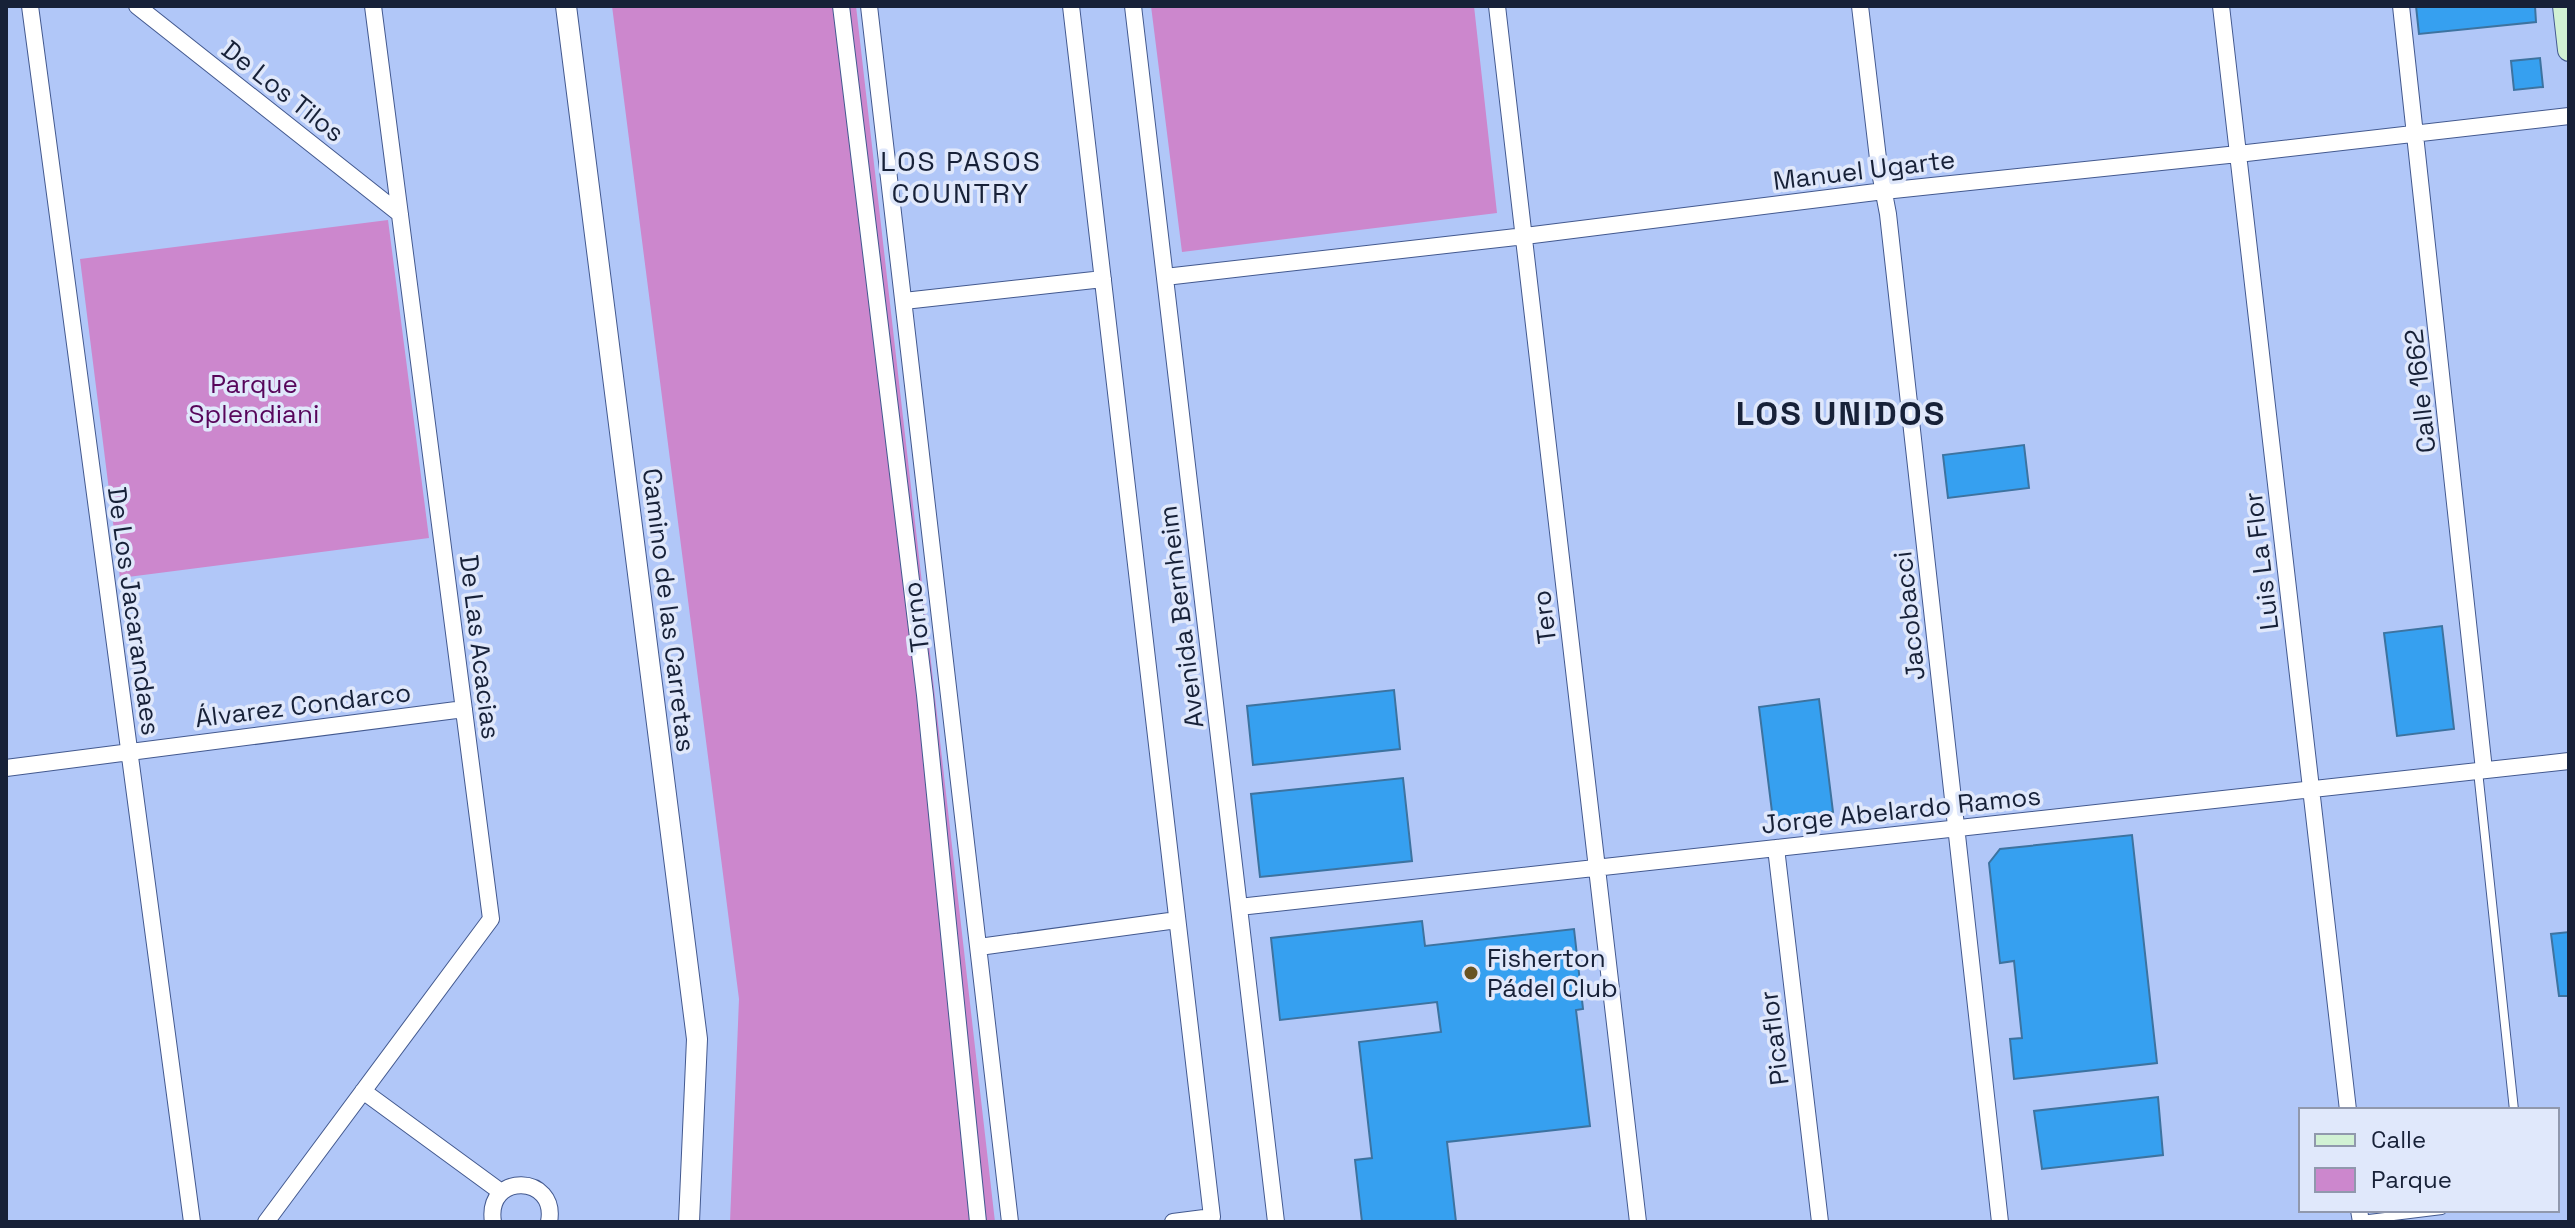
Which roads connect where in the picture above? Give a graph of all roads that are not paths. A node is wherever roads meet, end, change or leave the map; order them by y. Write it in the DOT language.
graph roads {
  1 [pos="30,6"];
  2 [pos="137,6"];
  3 [pos="373,6"];
  4 [pos="566,6"];
  5 [pos="841,6"];
  6 [pos="869,6"];
  7 [pos="1071,6"];
  8 [pos="1133,6"];
  9 [pos="1497,6"];
  10 [pos="1860,6"];
  11 [pos="2221,6"];
  12 [pos="2401,6"];
  13 [pos="2564,6"];
  14 [pos="2568,36"];
  15 [pos="2569,116"];
  16 [pos="2417,134"];
  17 [pos="2238,154"];
  18 [pos="1884,191"];
  19 [pos="400,214"];
  20 [pos="1525,236"];
  21 [pos="1165,277"];
  22 [pos="1103,279"];
  23 [pos="904,301"];
  24 [pos="464,709"];
  25 [pos="129,752"];
  26 [pos="2569,761"];
  27 [pos="6,768"];
  28 [pos="2481,771"];
  29 [pos="2311,789"];
  30 [pos="1957,828"];
  31 [pos="1776,848"];
  32 [pos="1597,868"];
  33 [pos="1239,907"];
  34 [pos="1177,920"];
  35 [pos="979,947"];
  36 [pos="363,1091"];
  37 [pos="2348,1108"];
  38 [pos="2514,1108"];
  39 [pos="501,1192"];
  40 [pos="2419,1212"];
  41 [pos="2360,1217"];
  42 [pos="978,1219"];
  43 [pos="1212,1220"];
  44 [pos="192,1222"];
  45 [pos="266,1222"];
  46 [pos="493,1222"];
  47 [pos="549,1222"];
  48 [pos="689,1222"];
  49 [pos="1010,1222"];
  50 [pos="1173,1222"];
  51 [pos="1276,1222"];
  52 [pos="1638,1222"];
  53 [pos="1820,1222"];
  54 [pos="2000,1222"];
  1 -- 25 [label="street, De Los Jacarandaes"];
  2 -- 19 [label="street, De Los Tilos"];
  3 -- 19 [label="street, De Las Acacias"];
  4 -- 48 [label="street, Camino de las Carretas"];
  5 -- 42 [label="street"];
  6 -- 23 [label="street, Torno"];
  7 -- 22 [label="street"];
  8 -- 21 [label="street, Avenida Bernheim"];
  9 -- 20 [label="street, Tero"];
  10 -- 18 [label="street, Jacobacci"];
  11 -- 17 [label="street, Luis La Flor"];
  12 -- 16 [label="street, Calle 1662"];
  13 -- 14 [label="main road"];
  15 -- 16 [label="street, Manuel Ugarte"];
  16 -- 17 [label="street, Manuel Ugarte"];
  16 -- 28 [label="street, Calle 1662"];
  17 -- 18 [label="street, Manuel Ugarte"];
  17 -- 29 [label="street, Luis La Flor"];
  18 -- 20 [label="street, Manuel Ugarte"];
  18 -- 30 [label="street, Jacobacci"];
  19 -- 24 [label="street, De Las Acacias"];
  20 -- 21 [label="street, Manuel Ugarte"];
  20 -- 32 [label="street, Tero"];
  21 -- 33 [label="street, Avenida Bernheim"];
  22 -- 23 [label="street"];
  22 -- 34 [label="street"];
  23 -- 35 [label="street, Torno"];
  24 -- 25 [label="street, Álvarez Condarco"];
  24 -- 36 [label="street, De Las Acacias"];
  25 -- 27 [label="street, Álvarez Condarco"];
  25 -- 44 [label="street, De Los Jacarandaes"];
  26 -- 28 [label="street, Jorge Abelardo Ramos"];
  28 -- 29 [label="street, Jorge Abelardo Ramos"];
  28 -- 38 [label="lane, Calle 1662"];
  29 -- 30 [label="street, Jorge Abelardo Ramos"];
  29 -- 37 [label="street, Luis La Flor"];
  30 -- 31 [label="street, Jorge Abelardo Ramos"];
  30 -- 54 [label="street, Jacobacci"];
  31 -- 32 [label="street, Jorge Abelardo Ramos"];
  31 -- 53 [label="street, Picaflor"];
  32 -- 33 [label="street, Jorge Abelardo Ramos"];
  32 -- 52 [label="street, Tero"];
  33 -- 51 [label="street, Avenida Bernheim"];
  34 -- 35 [label="street"];
  34 -- 43 [label="street"];
  35 -- 49 [label="street, Torno"];
  36 -- 39 [label="street"];
  36 -- 45 [label="street, De Las Acacias"];
  39 -- 46 [label="street"];
  39 -- 47 [label="street"];
  40 -- 41 [label="lane"];
  43 -- 50 [label="street"];
}
